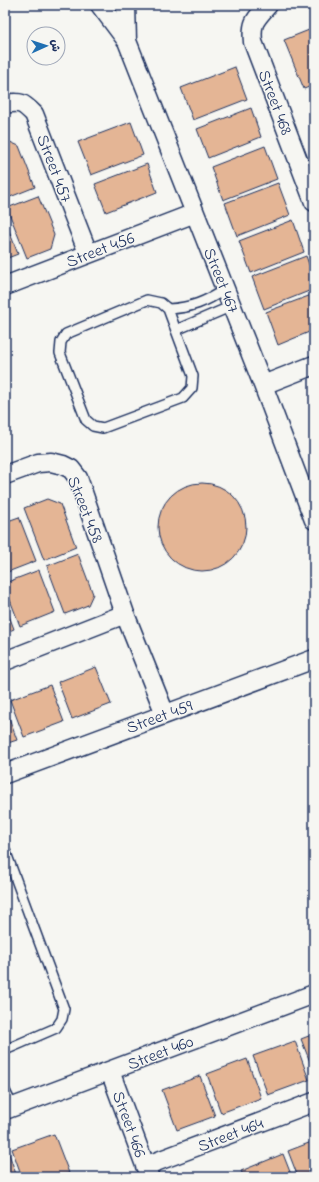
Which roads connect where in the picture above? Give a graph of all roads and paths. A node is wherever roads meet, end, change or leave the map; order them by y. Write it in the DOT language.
graph roads {
  1 [pos="100,5"];
  2 [pos="126,5"];
  3 [pos="268,5"];
  4 [pos="127,41"];
  5 [pos="5,104"];
  6 [pos="309,176"];
  7 [pos="314,202"];
  8 [pos="195,213"];
  9 [pos="88,254"];
  10 [pos="5,286"];
  11 [pos="225,289"];
  12 [pos="232,306"];
  13 [pos="168,309"];
  14 [pos="176,330"];
  15 [pos="314,365"];
  16 [pos="263,385"];
  17 [pos="5,474"];
  18 [pos="314,520"];
  19 [pos="125,614"];
  20 [pos="314,659"];
  21 [pos="5,661"];
  22 [pos="165,714"];
  23 [pos="5,774"];
  24 [pos="5,850"];
  25 [pos="314,994"];
  26 [pos="5,1050"];
  27 [pos="110,1071"];
  28 [pos="314,1102"];
  29 [pos="8,1103"];
  30 [pos="147,1172"];
  1 -- 4 [label="street, Street 467"];
  2 -- 4 [label="street, Street 467"];
  3 -- 6 [label="street, Street 468"];
  4 -- 8 [label="street, Street 467"];
  5 -- 9 [label="street, Street 457"];
  6 -- 7 [label="street, Street 468"];
  8 -- 9 [label="street, Street 456"];
  8 -- 11 [label="street, Street 467"];
  9 -- 10 [label="street, Street 456"];
  11 -- 12 [label="street, Street 467"];
  11 -- 13 [label="lane"];
  12 -- 14 [label="lane"];
  12 -- 16 [label="street, Street 467"];
  13 -- 14 [label="lane"];
  13 -- 14 [label="lane"];
  15 -- 16 [label="street"];
  16 -- 18 [label="street, Street 467"];
  17 -- 19 [label="street, Street 458"];
  19 -- 21 [label="street"];
  19 -- 22 [label="street, Street 458"];
  20 -- 22 [label="street, Street 459"];
  22 -- 23 [label="street, Street 459"];
  24 -- 26 [label="lane"];
  25 -- 27 [label="street, Street 460"];
  27 -- 29 [label="street, Street 460"];
  27 -- 30 [label="street, Street 466"];
  28 -- 30 [label="street, Street 464"];
}
